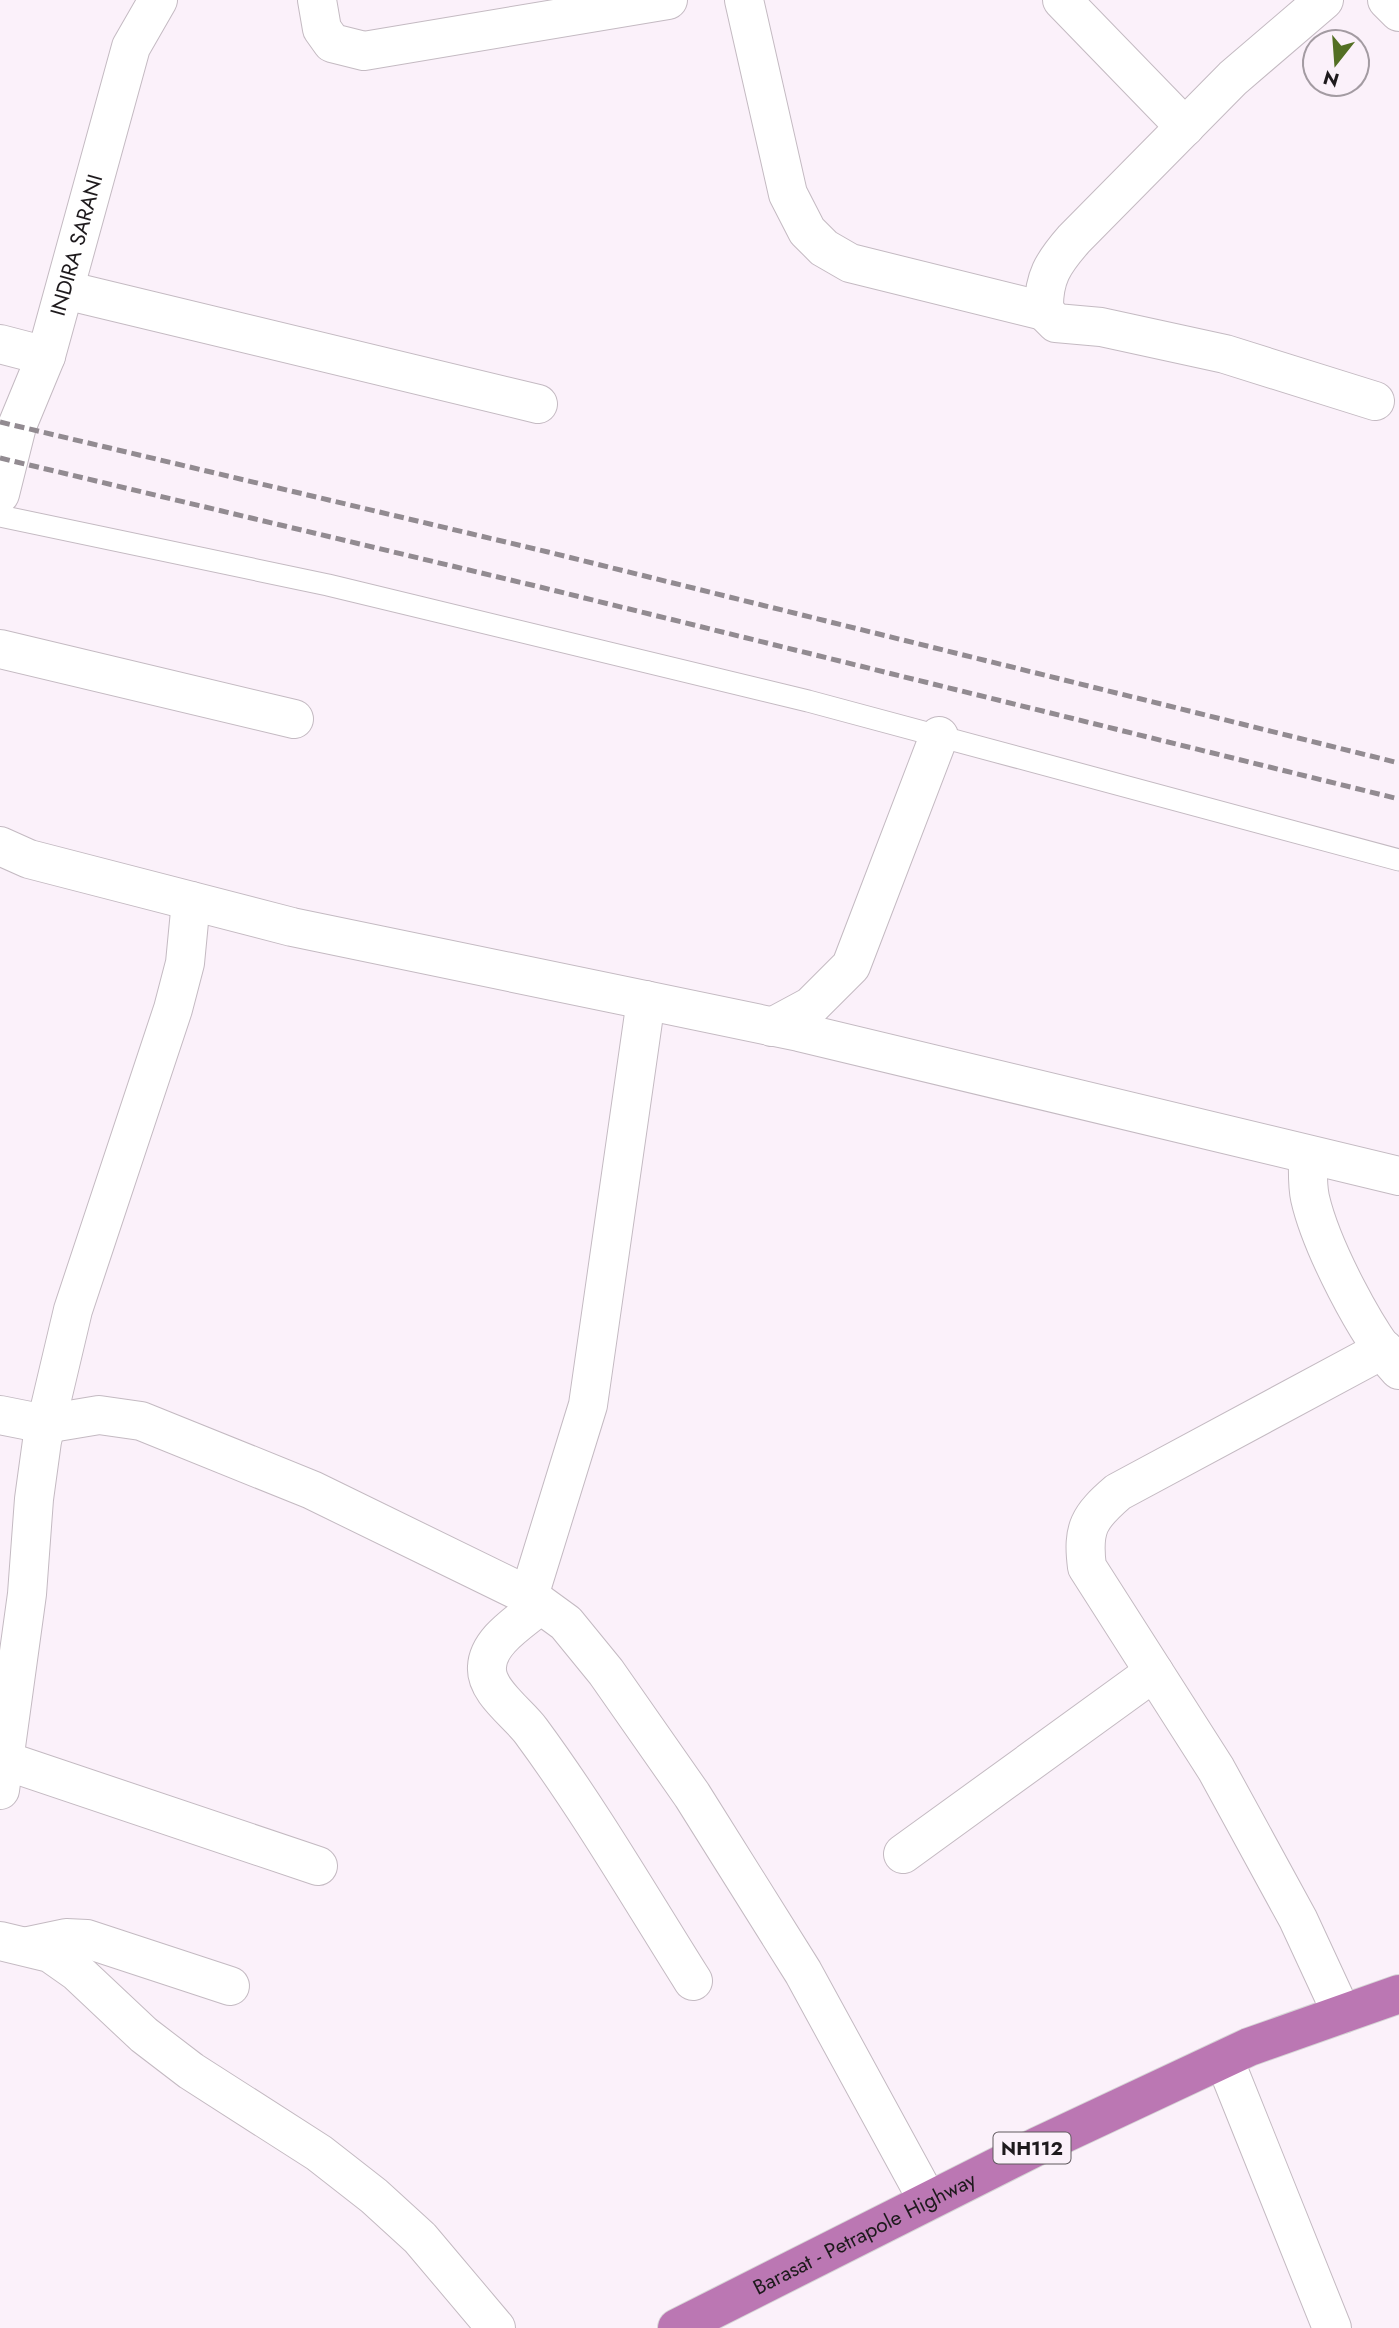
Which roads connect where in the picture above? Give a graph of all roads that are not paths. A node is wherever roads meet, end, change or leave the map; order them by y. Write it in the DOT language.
graph roads {
  1 [pos="317,0"];
  2 [pos="668,0"];
  3 [pos="744,0"];
  4 [pos="1062,0"];
  5 [pos="1324,0"];
  6 [pos="1387,0"];
  7 [pos="154,1"];
  8 [pos="1399,12"];
  9 [pos="1185,127"];
  10 [pos="65,290"];
  11 [pos="1044,311"];
  12 [pos="0,344"];
  13 [pos="46,356"];
  14 [pos="1375,401"];
  15 [pos="538,404"];
  16 [pos="0,494"];
  17 [pos="0,516"];
  18 [pos="0,649"];
  19 [pos="294,719"];
  20 [pos="939,736"];
  21 [pos="0,846"];
  22 [pos="1399,860"];
  23 [pos="191,901"];
  24 [pos="646,1000"];
  25 [pos="772,1027"];
  26 [pos="1308,1155"];
  27 [pos="1399,1176"];
  28 [pos="1392,1360"];
  29 [pos="0,1415"];
  30 [pos="46,1424"];
  31 [pos="535,1601"];
  32 [pos="1154,1672"];
  33 [pos="3,1775"];
  34 [pos="903,1854"];
  35 [pos="318,1866"];
  36 [pos="14,1943"];
  37 [pos="693,1981"];
  38 [pos="230,1986"];
  39 [pos="1399,1994"];
  40 [pos="1342,2014"];
  41 [pos="1224,2059"];
  42 [pos="928,2201"];
  43 [pos="496,2328"];
  44 [pos="677,2328"];
  45 [pos="1332,2328"];
  1 -- 2 [label="street"];
  3 -- 11 [label="street"];
  4 -- 9 [label="street"];
  5 -- 9 [label="street"];
  6 -- 8 [label="street"];
  7 -- 10 [label="street, INDIRA SARANI"];
  9 -- 11 [label="street"];
  10 -- 13 [label="street, INDIRA SARANI"];
  10 -- 15 [label="street"];
  11 -- 14 [label="street"];
  12 -- 13 [label="street"];
  13 -- 16 [label="street, INDIRA SARANI"];
  17 -- 20 [label="lane"];
  18 -- 19 [label="street"];
  20 -- 22 [label="lane"];
  20 -- 25 [label="street"];
  21 -- 23 [label="street"];
  23 -- 24 [label="street"];
  23 -- 30 [label="street"];
  24 -- 25 [label="street"];
  24 -- 31 [label="street"];
  25 -- 26 [label="street"];
  26 -- 27 [label="street"];
  26 -- 28 [label="street"];
  28 -- 32 [label="street"];
  29 -- 30 [label="street"];
  30 -- 31 [label="street"];
  30 -- 33 [label="street"];
  31 -- 37 [label="street"];
  31 -- 42 [label="street"];
  32 -- 34 [label="street"];
  32 -- 40 [label="street"];
  33 -- 35 [label="street"];
  36 -- 38 [label="street"];
  36 -- 43 [label="street"];
  39 -- 40 [label="highway, Barasat - Petrapole Highway / NH112"];
  40 -- 41 [label="highway, Barasat - Petrapole Highway / NH112"];
  41 -- 42 [label="highway, Barasat - Petrapole Highway / NH112"];
  41 -- 45 [label="street"];
  42 -- 44 [label="highway, Barasat - Petrapole Highway / NH112"];
}
